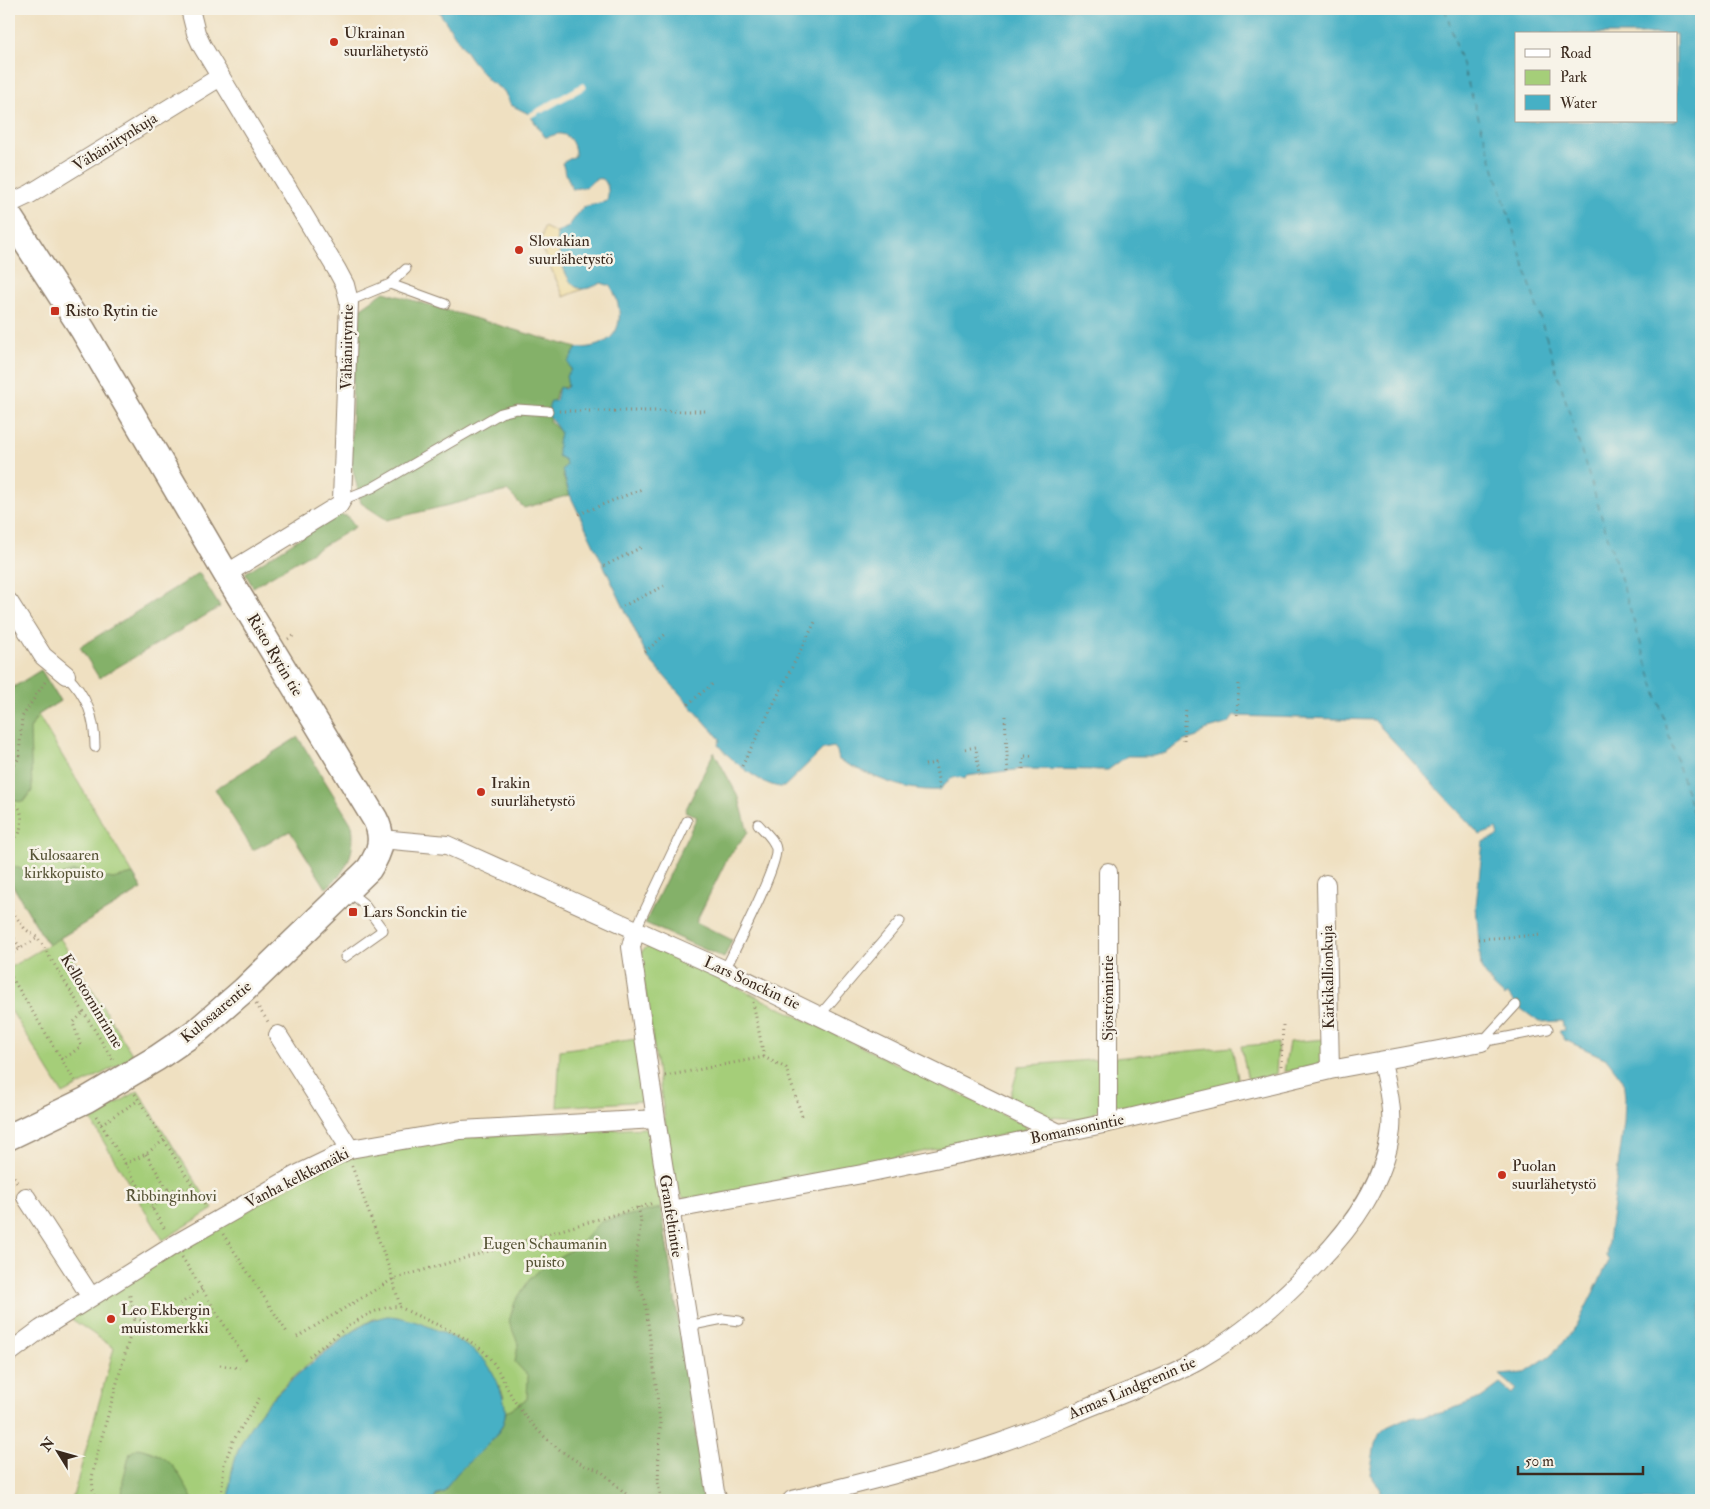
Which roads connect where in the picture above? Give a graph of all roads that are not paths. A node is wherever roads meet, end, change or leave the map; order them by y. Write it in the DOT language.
graph roads {
  1 [pos="190,9"];
  2 [pos="220,77"];
  3 [pos="9,204"];
  4 [pos="9,216"];
  5 [pos="406,269"];
  6 [pos="390,284"];
  7 [pos="349,301"];
  8 [pos="445,304"];
  9 [pos="548,411"];
  10 [pos="342,500"];
  11 [pos="226,574"];
  12 [pos="9,602"];
  13 [pos="62,671"];
  14 [pos="95,747"];
  15 [pos="687,821"];
  16 [pos="758,824"];
  17 [pos="381,839"];
  18 [pos="1108,872"];
  19 [pos="1326,884"];
  20 [pos="347,891"];
  21 [pos="900,921"];
  22 [pos="635,931"];
  23 [pos="345,957"];
  24 [pos="726,970"];
  25 [pos="1516,1005"];
  26 [pos="820,1015"];
  27 [pos="1548,1029"];
  28 [pos="278,1035"];
  29 [pos="1482,1042"];
  30 [pos="1382,1062"];
  31 [pos="1330,1070"];
  32 [pos="656,1119"];
  33 [pos="1108,1123"];
  34 [pos="1059,1133"];
  35 [pos="9,1137"];
  36 [pos="350,1149"];
  37 [pos="26,1197"];
  38 [pos="669,1204"];
  39 [pos="92,1297"];
  40 [pos="739,1321"];
  41 [pos="688,1326"];
  42 [pos="9,1353"];
  43 [pos="718,1500"];
  44 [pos="792,1500"];
  1 -- 2 [label="street, Vähäniityntie"];
  2 -- 3 [label="street, Vähäniitynkuja"];
  2 -- 7 [label="street, Vähäniityntie"];
  4 -- 11 [label="street, Risto Rytin tie"];
  5 -- 6 [label="lane"];
  6 -- 7 [label="lane"];
  6 -- 8 [label="lane"];
  7 -- 10 [label="street, Vähäniityntie"];
  9 -- 10 [label="lane"];
  10 -- 11 [label="street"];
  11 -- 17 [label="street, Risto Rytin tie"];
  12 -- 13 [label="street"];
  13 -- 14 [label="lane"];
  15 -- 22 [label="lane"];
  16 -- 24 [label="lane"];
  17 -- 20 [label="street, Kulosaarentie"];
  17 -- 22 [label="street, Lars Sonckin tie"];
  18 -- 33 [label="street, Sjöströmintie"];
  19 -- 31 [label="street, Kärkikallionkuja"];
  20 -- 23 [label="lane"];
  20 -- 35 [label="street, Kulosaarentie"];
  21 -- 26 [label="lane"];
  22 -- 24 [label="street, Lars Sonckin tie"];
  22 -- 32 [label="street, Granfeltintie"];
  24 -- 26 [label="street, Lars Sonckin tie"];
  25 -- 29 [label="lane"];
  26 -- 34 [label="street, Lars Sonckin tie"];
  27 -- 29 [label="lane"];
  28 -- 36 [label="street"];
  29 -- 30 [label="street, Bomansonintie"];
  30 -- 31 [label="street, Bomansonintie"];
  30 -- 44 [label="street, Armas Lindgrenin tie"];
  31 -- 33 [label="street, Bomansonintie"];
  32 -- 36 [label="street, Vanha kelkkamäki"];
  32 -- 38 [label="street, Granfeltintie"];
  33 -- 34 [label="street, Bomansonintie"];
  34 -- 38 [label="street, Bomansonintie"];
  36 -- 39 [label="street, Vanha kelkkamäki"];
  37 -- 39 [label="street"];
  38 -- 41 [label="street, Granfeltintie"];
  39 -- 42 [label="street, Vanha kelkkamäki"];
  40 -- 41 [label="lane"];
  41 -- 43 [label="street, Granfeltintie"];
}
